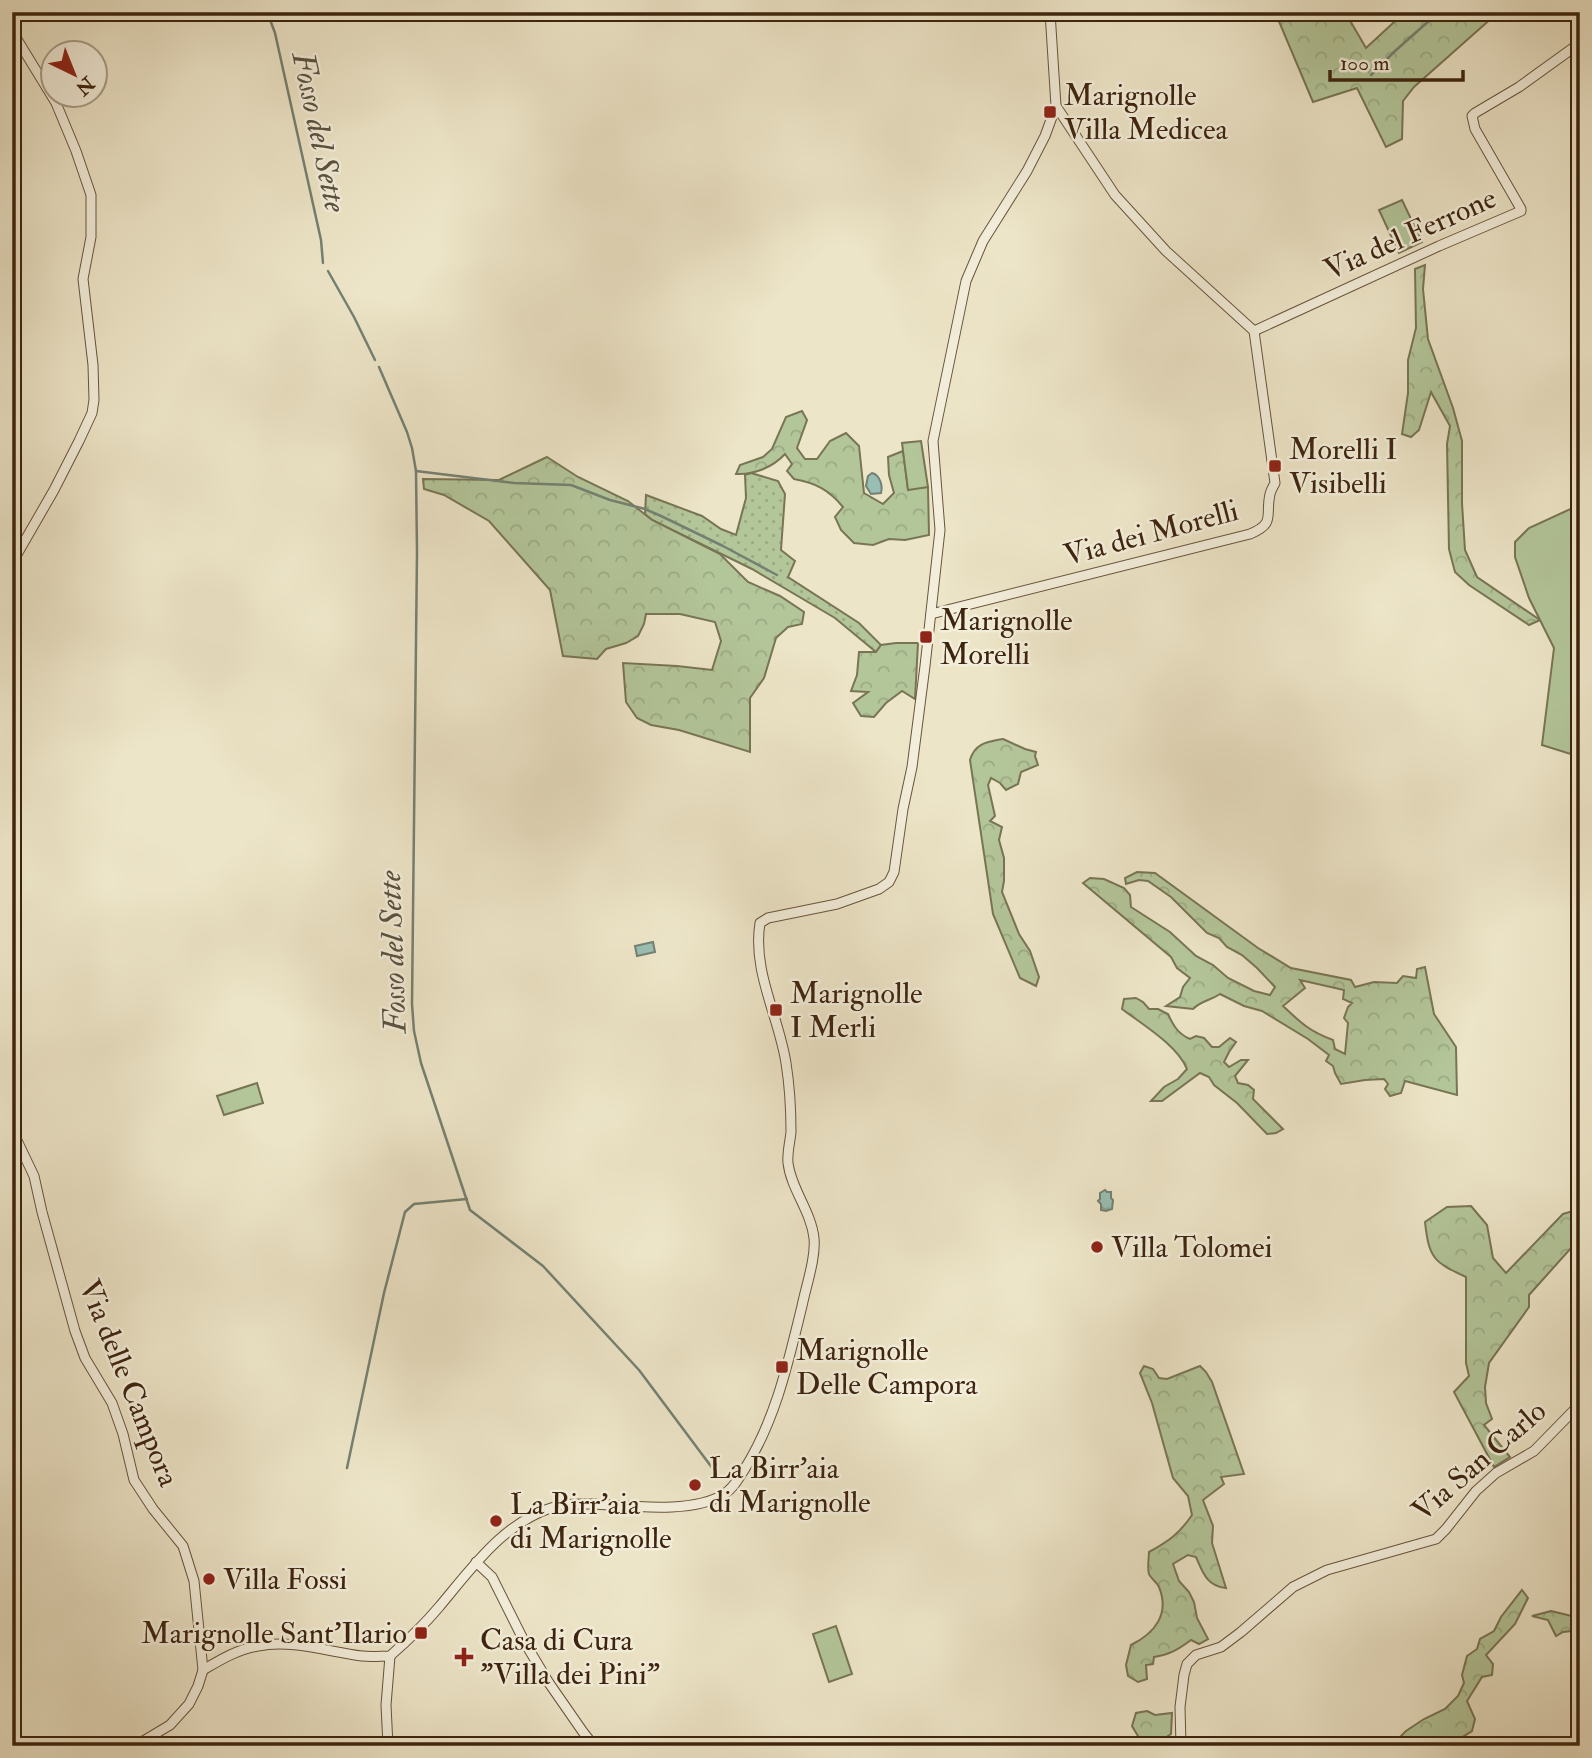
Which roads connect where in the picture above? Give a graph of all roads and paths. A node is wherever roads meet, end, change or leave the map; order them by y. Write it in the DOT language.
graph roads {
  1 [pos="1050,12"];
  2 [pos="12,31"];
  3 [pos="1580,43"];
  4 [pos="1056,106"];
  5 [pos="1254,331"];
  6 [pos="12,563"];
  7 [pos="931,614"];
  8 [pos="12,1130"];
  9 [pos="1580,1404"];
  10 [pos="476,1562"];
  11 [pos="390,1656"];
  12 [pos="202,1670"];
  13 [pos="135,1746"];
  14 [pos="388,1746"];
  15 [pos="594,1746"];
  16 [pos="1181,1746"];
  1 -- 4 [label="street"];
  2 -- 6 [label="street"];
  3 -- 5 [label="street, Via del Ferrone"];
  4 -- 5 [label="street"];
  4 -- 7 [label="street"];
  5 -- 7 [label="street, Via dei Morelli"];
  7 -- 10 [label="street"];
  8 -- 12 [label="street, Via delle Campora"];
  9 -- 16 [label="street, Via San Carlo"];
  10 -- 11 [label="street"];
  10 -- 15 [label="street"];
  11 -- 12 [label="street"];
  11 -- 14 [label="street"];
  12 -- 13 [label="street, Via delle Campora"];
}
